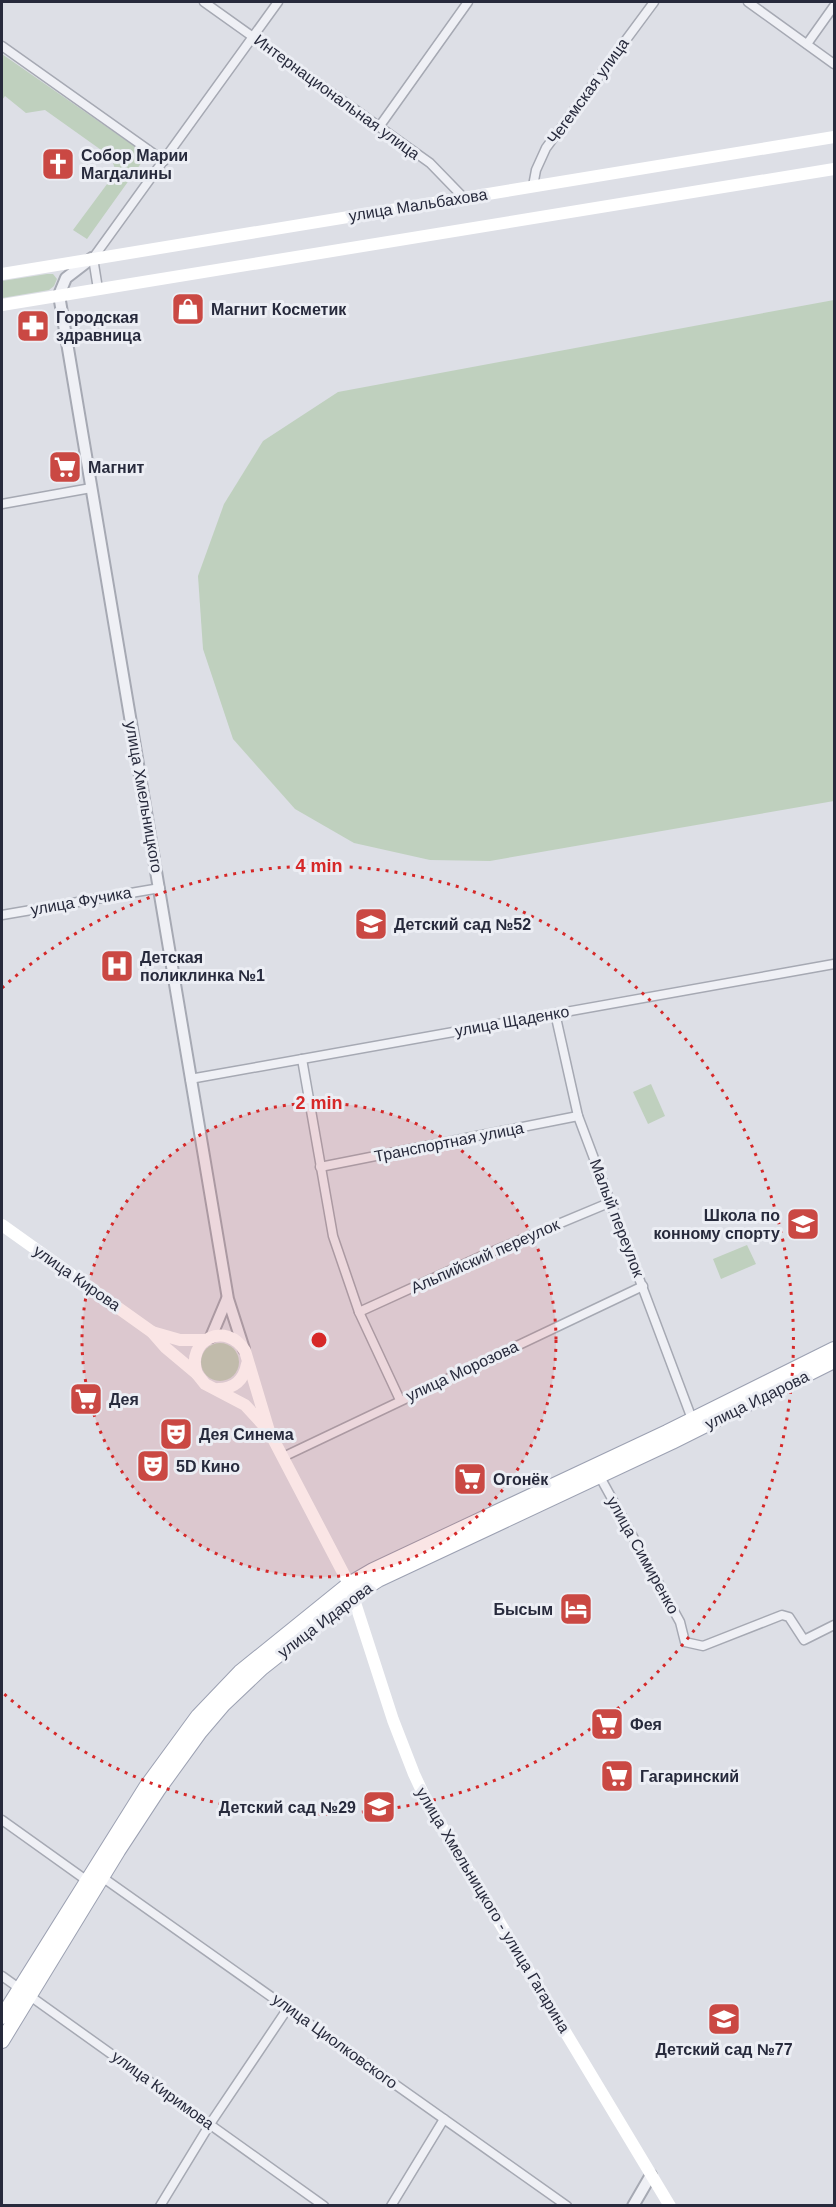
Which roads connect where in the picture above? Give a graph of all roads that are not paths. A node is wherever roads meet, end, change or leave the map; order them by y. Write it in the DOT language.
graph roads {
  1 [pos="204,2"];
  2 [pos="278,2"];
  3 [pos="468,2"];
  4 [pos="654,2"];
  5 [pos="748,2"];
  6 [pos="834,6"];
  7 [pos="253,37"];
  8 [pos="807,44"];
  9 [pos="2,46"];
  10 [pos="834,64"];
  11 [pos="379,127"];
  12 [pos="834,137"];
  13 [pos="164,161"];
  14 [pos="834,169"];
  15 [pos="533,186"];
  16 [pos="464,198"];
  17 [pos="93,258"];
  18 [pos="55,265"];
  19 [pos="2,274"];
  20 [pos="66,278"];
  21 [pos="98,289"];
  22 [pos="59,295"];
  23 [pos="2,305"];
  24 [pos="91,488"];
  25 [pos="2,504"];
  26 [pos="160,888"];
  27 [pos="2,915"];
  28 [pos="834,964"];
  29 [pos="555,1013"];
  30 [pos="302,1059"];
  31 [pos="190,1078"];
  32 [pos="578,1116"];
  33 [pos="320,1167"];
  34 [pos="611,1202"];
  35 [pos="2,1225"];
  36 [pos="643,1286"];
  37 [pos="228,1299"];
  38 [pos="359,1312"];
  39 [pos="152,1332"];
  40 [pos="209,1339"];
  41 [pos="834,1349"];
  42 [pos="246,1358"];
  43 [pos="834,1361"];
  44 [pos="197,1374"];
  45 [pos="216,1389"];
  46 [pos="400,1400"];
  47 [pos="692,1419"];
  48 [pos="269,1431"];
  49 [pos="283,1456"];
  50 [pos="600,1477"];
  51 [pos="351,1590"];
  52 [pos="834,1625"];
  53 [pos="2,1820"];
  54 [pos="102,1877"];
  55 [pos="86,1880"];
  56 [pos="2,1976"];
  57 [pos="25,1991"];
  58 [pos="288,2007"];
  59 [pos="2,2017"];
  60 [pos="2,2041"];
  61 [pos="444,2119"];
  62 [pos="210,2124"];
  63 [pos="651,2175"];
  64 [pos="160,2205"];
  65 [pos="324,2205"];
  66 [pos="391,2205"];
  67 [pos="567,2205"];
  68 [pos="633,2205"];
  69 [pos="670,2205"];
  1 -- 7 [label="street, Интернациональная улица"];
  2 -- 7 [label="street"];
  3 -- 11 [label="street"];
  4 -- 15 [label="street, Чегемская улица"];
  5 -- 8 [label="street"];
  6 -- 8 [label="street"];
  7 -- 11 [label="street, Интернациональная улица"];
  7 -- 13 [label="street"];
  8 -- 10 [label="street"];
  9 -- 13 [label="street"];
  11 -- 16 [label="street, Интернациональная улица"];
  12 -- 15 [label="main road, улица Мальбахова"];
  13 -- 17 [label="street"];
  14 -- 21 [label="main road, улица Мальбахова"];
  15 -- 16 [label="main road, улица Мальбахова"];
  16 -- 17 [label="main road, улица Мальбахова"];
  17 -- 18 [label="main road, улица Мальбахова"];
  17 -- 20 [label="street"];
  17 -- 21 [label="street"];
  18 -- 19 [label="main road, улица Мальбахова"];
  18 -- 20 [label="street"];
  20 -- 22 [label="street"];
  21 -- 22 [label="main road, улица Мальбахова"];
  22 -- 23 [label="main road, улица Мальбахова"];
  22 -- 24 [label="street, улица Хмельницкого"];
  24 -- 25 [label="street"];
  24 -- 26 [label="street, улица Хмельницкого"];
  26 -- 27 [label="street, улица Фучика"];
  26 -- 31 [label="street, улица Хмельницкого"];
  28 -- 29 [label="street, улица Щаденко"];
  29 -- 30 [label="street, улица Щаденко"];
  29 -- 32 [label="street, Малый переулок"];
  30 -- 31 [label="street, улица Щаденко"];
  30 -- 33 [label="street"];
  31 -- 37 [label="street, улица Хмельницкого"];
  32 -- 33 [label="street, Транспортная улица"];
  32 -- 34 [label="street, Малый переулок"];
  33 -- 38 [label="street"];
  34 -- 36 [label="street, Малый переулок"];
  34 -- 38 [label="street, Альпийский переулок"];
  35 -- 39 [label="main road, улица Кирова"];
  36 -- 46 [label="street, улица Морозова"];
  36 -- 47 [label="street, Малый переулок"];
  37 -- 40 [label="street"];
  37 -- 42 [label="street, улица Хмельницкого"];
  38 -- 46 [label="street"];
  39 -- 40 [label="main road"];
  39 -- 44 [label="main road"];
  40 -- 42 [label="main road"];
  40 -- 44 [label="main road"];
  41 -- 47 [label="main road, улица Идарова"];
  42 -- 45 [label="main road"];
  42 -- 48 [label="main road"];
  43 -- 50 [label="main road, улица Идарова"];
  44 -- 45 [label="main road"];
  45 -- 48 [label="main road"];
  46 -- 49 [label="street, улица Морозова"];
  47 -- 51 [label="main road, улица Идарова"];
  48 -- 49 [label="main road"];
  49 -- 51 [label="main road"];
  50 -- 51 [label="main road, улица Идарова"];
  50 -- 52 [label="street, улица Симиренко"];
  51 -- 54 [label="main road, улица Идарова"];
  51 -- 55 [label="main road, улица Идарова"];
  51 -- 63 [label="main road, улица Хмельницкого - улица Гагарина"];
  53 -- 55 [label="street"];
  54 -- 57 [label="main road, улица Идарова"];
  54 -- 58 [label="street, улица Циолковского"];
  55 -- 57 [label="main road, улица Идарова"];
  56 -- 57 [label="street, улица Киримова"];
  57 -- 59 [label="main road, улица Идарова"];
  57 -- 60 [label="main road, улица Идарова"];
  57 -- 62 [label="street, улица Киримова"];
  58 -- 61 [label="street, улица Циолковского"];
  58 -- 62 [label="street"];
  61 -- 66 [label="street"];
  61 -- 67 [label="street, улица Циолковского"];
  62 -- 64 [label="street"];
  62 -- 65 [label="street, улица Киримова"];
  63 -- 68 [label="street"];
  63 -- 69 [label="main road, улица Хмельницкого - улица Гагарина"];
}
